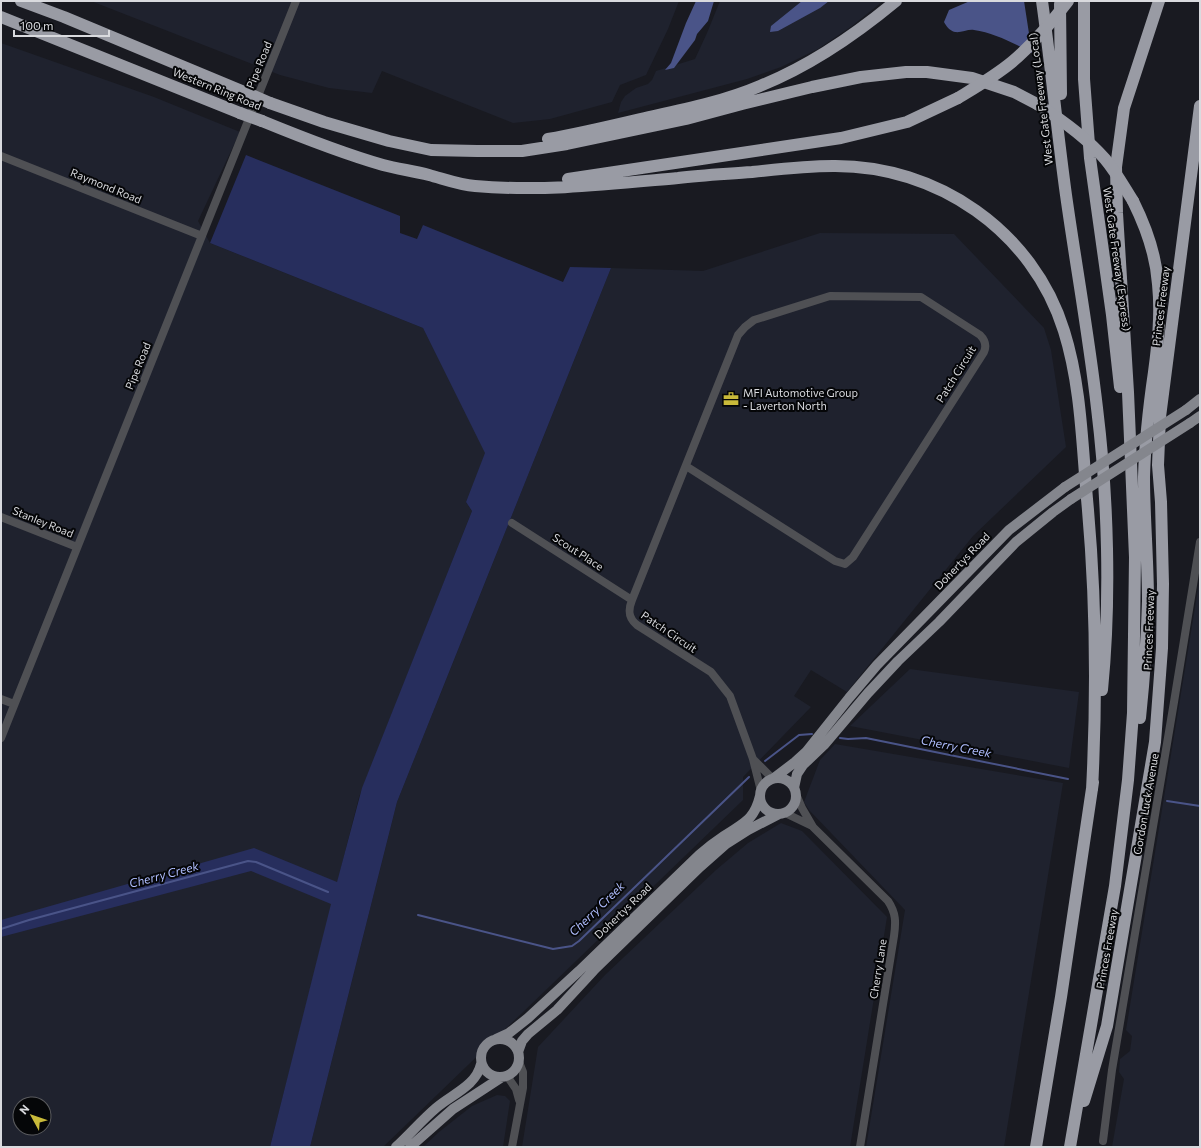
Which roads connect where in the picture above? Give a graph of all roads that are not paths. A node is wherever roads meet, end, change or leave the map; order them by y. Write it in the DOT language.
graph roads {
  1 [pos="21,1"];
  2 [pos="31,1"];
  3 [pos="296,1"];
  4 [pos="896,1"];
  5 [pos="1042,1"];
  6 [pos="1060,1"];
  7 [pos="1068,1"];
  8 [pos="1084,1"];
  9 [pos="1159,1"];
  10 [pos="1,17"];
  11 [pos="64,17"];
  12 [pos="1,25"];
  13 [pos="80,48"];
  14 [pos="1200,106"];
  15 [pos="431,150"];
  16 [pos="1,156"];
  17 [pos="427,175"];
  18 [pos="1066,193"];
  19 [pos="202,236"];
  20 [pos="1200,399"];
  21 [pos="1200,416"];
  22 [pos="686,466"];
  23 [pos="1,517"];
  24 [pos="1134,520"];
  25 [pos="512,523"];
  26 [pos="1200,542"];
  27 [pos="78,547"];
  28 [pos="632,600"];
  29 [pos="1,699"];
  30 [pos="14,704"];
  31 [pos="1,738"];
  32 [pos="753,759"];
  33 [pos="773,778"];
  34 [pos="1092,790"];
  35 [pos="795,791"];
  36 [pos="760,794"];
  37 [pos="782,813"];
  38 [pos="813,827"];
  39 [pos="1115,886"];
  40 [pos="496,1039"];
  41 [pos="518,1057"];
  42 [pos="481,1064"];
  43 [pos="504,1077"];
  44 [pos="520,1103"];
  45 [pos="1103,1141"];
  46 [pos="396,1147"];
  47 [pos="410,1147"];
  48 [pos="512,1147"];
  49 [pos="860,1147"];
  50 [pos="1036,1147"];
  51 [pos="1070,1147"];
  1 -- 11 [label="highway, Western Ring Road"];
  2 -- 11 [label="highway"];
  3 -- 19 [label="street, Pipe Road"];
  4 -- 15 [label="highway"];
  5 -- 18 [label="highway, West Gate Freeway (Local)"];
  6 -- 18 [label="highway"];
  7 -- 17 [label="highway, bridge"];
  8 -- 24 [label="highway, West Gate Freeway (Express)"];
  9 -- 24 [label="highway"];
  10 -- 13 [label="highway, Western Ring Road"];
  11 -- 15 [label="highway, Western Ring Road, bridge"];
  12 -- 13 [label="highway"];
  13 -- 17 [label="highway, Western Ring Road, bridge"];
  14 -- 51 [label="highway, Princes Freeway"];
  15 -- 39 [label="highway, bridge"];
  16 -- 19 [label="street, Raymond Road"];
  17 -- 34 [label="highway"];
  18 -- 34 [label="highway"];
  19 -- 27 [label="street, Pipe Road"];
  20 -- 33 [label="main road, Dohertys Road, bridge"];
  21 -- 35 [label="main road, bridge"];
  22 -- 22 [label="street, Patch Circuit"];
  22 -- 28 [label="street, Patch Circuit"];
  23 -- 27 [label="street, Stanley Road"];
  24 -- 39 [label="highway, Princes Freeway"];
  25 -- 28 [label="street, Scout Place"];
  26 -- 45 [label="street, Gordon Luck Avenue"];
  27 -- 30 [label="street, Pipe Road"];
  28 -- 32 [label="street, Patch Circuit"];
  29 -- 30 [label="street"];
  30 -- 31 [label="street, Pipe Road"];
  32 -- 33 [label="street, Patch Circuit"];
  32 -- 36 [label="street, Patch Circuit"];
  33 -- 35 [label="main road"];
  33 -- 36 [label="main road"];
  34 -- 50 [label="highway"];
  35 -- 37 [label="main road"];
  35 -- 38 [label="street, Cherry Lane"];
  36 -- 37 [label="main road"];
  36 -- 40 [label="main road, Dohertys Road"];
  37 -- 38 [label="street, Cherry Lane"];
  37 -- 41 [label="main road, Dohertys Road"];
  38 -- 49 [label="street, Cherry Lane"];
  39 -- 51 [label="highway, Princes Freeway"];
  40 -- 41 [label="main road"];
  40 -- 42 [label="main road"];
  41 -- 43 [label="main road"];
  41 -- 44 [label="street"];
  42 -- 43 [label="main road"];
  42 -- 46 [label="main road"];
  43 -- 44 [label="street"];
  43 -- 47 [label="main road"];
  44 -- 48 [label="street"];
}
